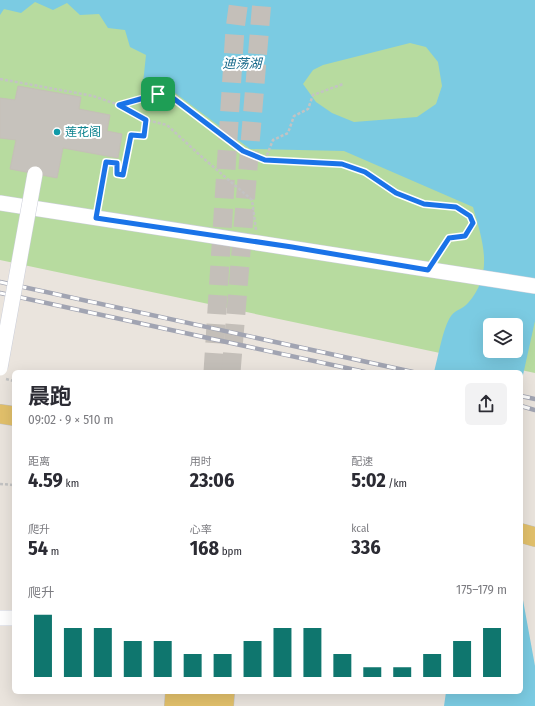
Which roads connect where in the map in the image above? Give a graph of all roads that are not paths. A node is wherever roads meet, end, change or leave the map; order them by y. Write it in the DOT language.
graph roads {
  1 [pos="35,174"];
  2 [pos="0,203"];
  3 [pos="535,286"];
  4 [pos="0,368"];
  5 [pos="0,414"];
  6 [pos="12,416"];
  7 [pos="0,426"];
  8 [pos="12,428"];
  9 [pos="523,524"];
  10 [pos="535,527"];
  11 [pos="523,533"];
  12 [pos="535,536"];
  13 [pos="0,618"];
  14 [pos="12,618"];
  15 [pos="175,694"];
  16 [pos="192,694"];
  17 [pos="207,694"];
  18 [pos="225,694"];
  19 [pos="174,706"];
  20 [pos="191,706"];
  21 [pos="206,706"];
  22 [pos="224,706"];
  1 -- 4 [label="street, bridge"];
  2 -- 3 [label="street"];
  5 -- 6 [label="main road"];
  7 -- 8 [label="main road"];
  9 -- 10 [label="main road"];
  11 -- 12 [label="main road"];
  13 -- 14 [label="street"];
  15 -- 19 [label="main road"];
  16 -- 20 [label="main road"];
  17 -- 21 [label="main road"];
  18 -- 22 [label="main road"];
}
